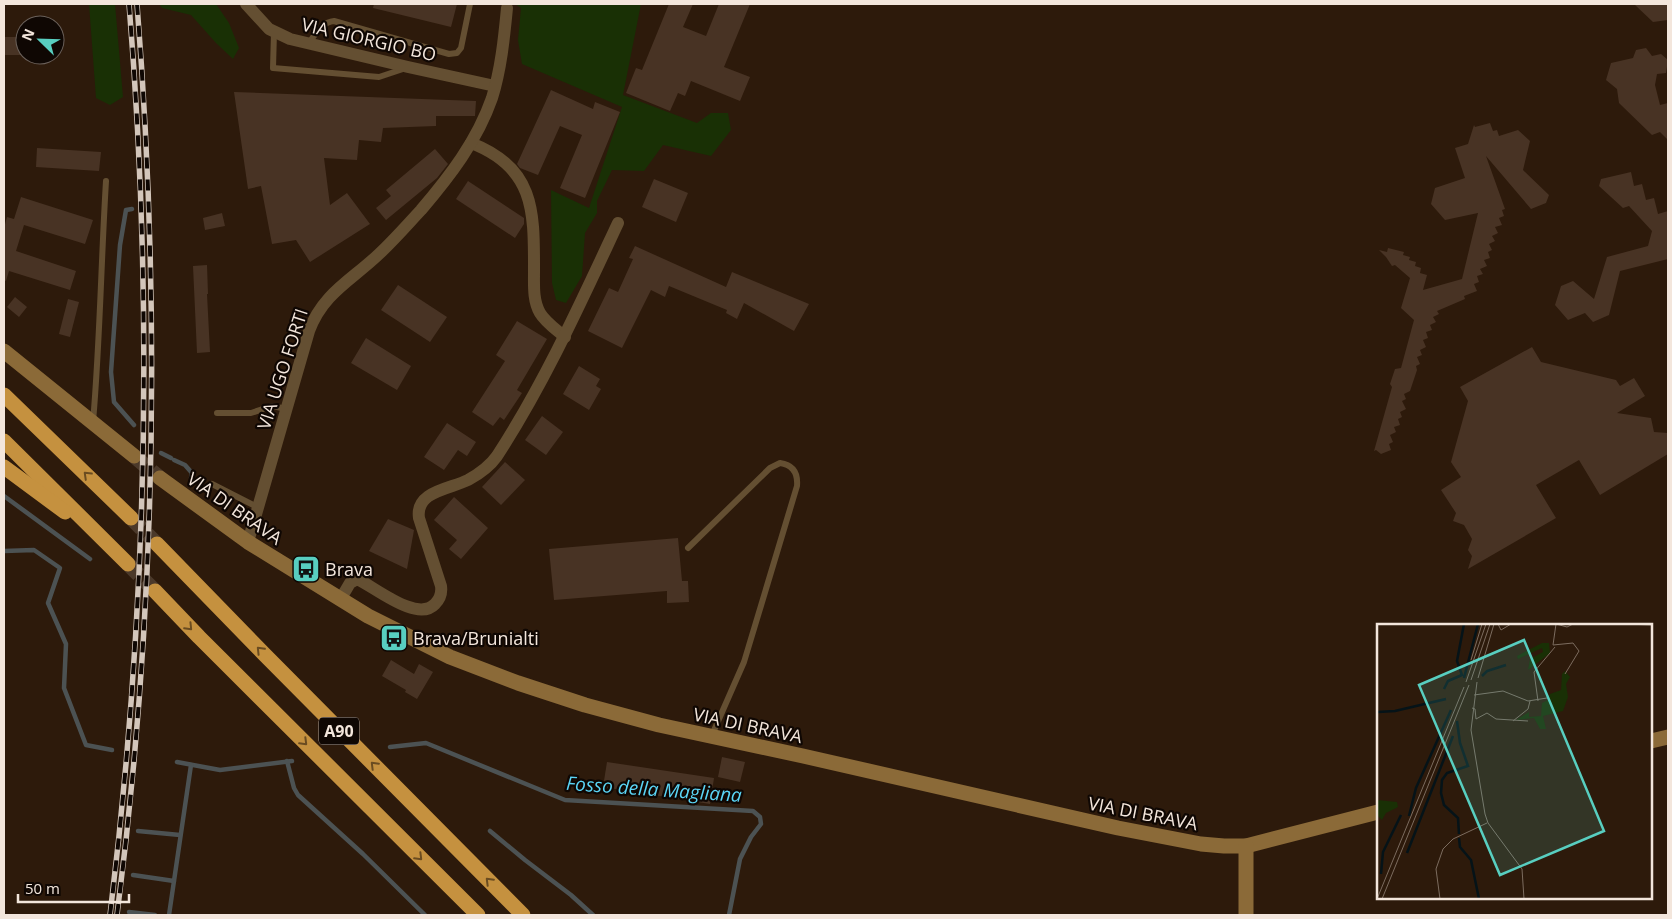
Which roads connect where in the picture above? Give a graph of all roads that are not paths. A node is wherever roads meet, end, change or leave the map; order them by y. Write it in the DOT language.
graph roads {
  1 [pos="246,4"];
  2 [pos="470,4"];
  3 [pos="507,8"];
  4 [pos="274,32"];
  5 [pos="308,44"];
  6 [pos="408,67"];
  7 [pos="495,86"];
  8 [pos="471,143"];
  9 [pos="106,181"];
  10 [pos="618,223"];
  11 [pos="565,337"];
  12 [pos="4,351"];
  13 [pos="4,395"];
  14 [pos="287,409"];
  15 [pos="217,413"];
  16 [pos="93,424"];
  17 [pos="4,442"];
  18 [pos="134,456"];
  19 [pos="4,467"];
  20 [pos="160,478"];
  21 [pos="212,484"];
  22 [pos="258,508"];
  23 [pos="131,518"];
  24 [pos="248,542"];
  25 [pos="157,544"];
  26 [pos="112,548"];
  27 [pos="688,548"];
  28 [pos="128,564"];
  29 [pos="155,591"];
  30 [pos="340,600"];
  31 [pos="711,736"];
  32 [pos="1668,738"];
  33 [pos="1652,741"];
  34 [pos="1377,812"];
  35 [pos="1246,846"];
  36 [pos="478,915"];
  37 [pos="523,915"];
  38 [pos="1246,915"];
  1 -- 4 [label="street, VIA GIORGIO BO"];
  2 -- 5 [label="lane"];
  3 -- 7 [label="street, VIA UGO FORTI"];
  4 -- 5 [label="street, VIA GIORGIO BO"];
  4 -- 6 [label="lane"];
  5 -- 6 [label="street, VIA GIORGIO BO"];
  6 -- 7 [label="street, VIA GIORGIO BO"];
  7 -- 8 [label="street, VIA UGO FORTI"];
  8 -- 11 [label="street"];
  8 -- 14 [label="street, VIA UGO FORTI"];
  9 -- 16 [label="lane"];
  10 -- 11 [label="street"];
  11 -- 30 [label="street"];
  12 -- 16 [label="street"];
  23 -- 13 [label="highway, one-way"];
  14 -- 15 [label="lane"];
  14 -- 22 [label="street, VIA UGO FORTI"];
  16 -- 18 [label="street"];
  17 -- 26 [label="highway"];
  19 -- 26 [label="highway"];
  20 -- 24 [label="street, VIA DI BRAVA"];
  21 -- 22 [label="lane"];
  22 -- 24 [label="street, VIA UGO FORTI"];
  24 -- 30 [label="street, VIA DI BRAVA"];
  37 -- 25 [label="highway, A90, one-way"];
  26 -- 28 [label="highway"];
  27 -- 31 [label="lane"];
  29 -- 36 [label="highway, A90, one-way"];
  30 -- 31 [label="street, VIA DI BRAVA"];
  31 -- 35 [label="street, VIA DI BRAVA"];
  32 -- 33 [label="street"];
  34 -- 35 [label="street, VIA DI BRAVA"];
  35 -- 38 [label="street"];
}
